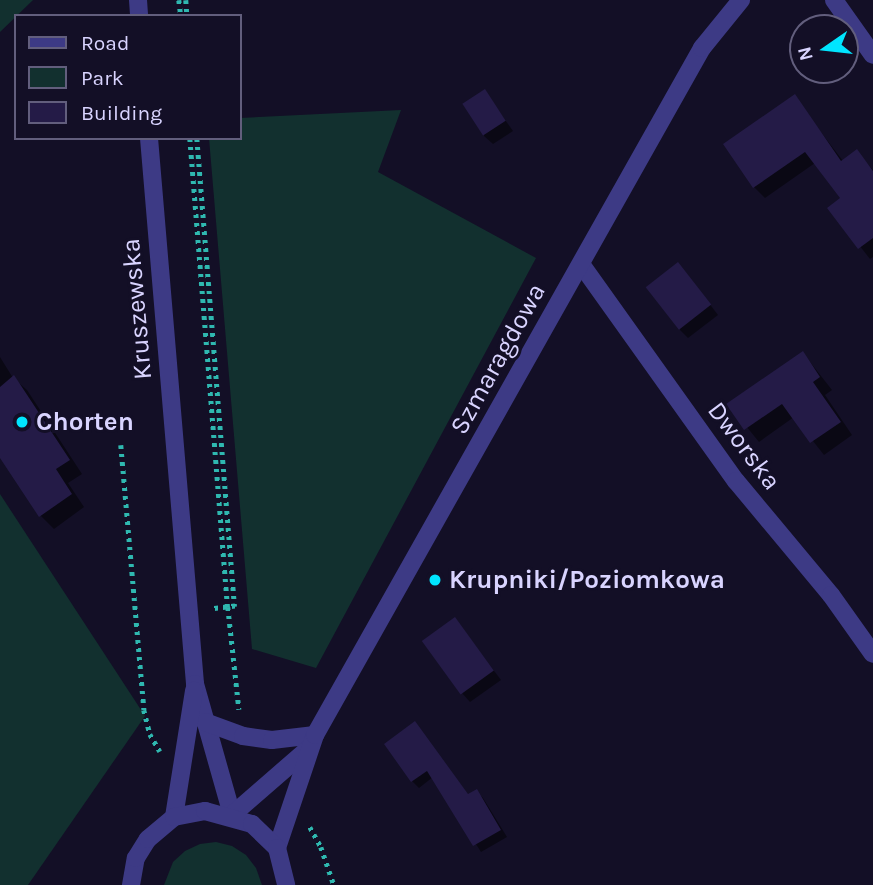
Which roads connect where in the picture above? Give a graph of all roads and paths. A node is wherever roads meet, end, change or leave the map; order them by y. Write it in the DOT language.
graph roads {
  1 [pos="741,0"];
  2 [pos="834,0"];
  3 [pos="873,55"];
  4 [pos="149,140"];
  5 [pos="190,140"];
  6 [pos="197,140"];
  7 [pos="581,264"];
  8 [pos="121,445"];
  9 [pos="228,607"];
  10 [pos="208,610"];
  11 [pos="873,654"];
  12 [pos="195,684"];
  13 [pos="240,718"];
  14 [pos="205,722"];
  15 [pos="311,742"];
  16 [pos="168,756"];
  17 [pos="232,815"];
  18 [pos="174,817"];
  19 [pos="308,824"];
  20 [pos="277,848"];
  21 [pos="131,885"];
  22 [pos="286,885"];
  23 [pos="334,885"];
  1 -- 7 [label="street, Szmaragdowa"];
  2 -- 3 [label="street"];
  4 -- 12 [label="street, Kruszewska"];
  5 -- 9 [label="path"];
  6 -- 9 [label="path"];
  7 -- 11 [label="street, Dworska"];
  7 -- 15 [label="street, Szmaragdowa"];
  8 -- 16 [label="path"];
  9 -- 10 [label="path"];
  9 -- 13 [label="path"];
  12 -- 14 [label="street, Kruszewska"];
  12 -- 18 [label="street, Kruszewska"];
  14 -- 15 [label="street"];
  14 -- 17 [label="street, Kruszewska"];
  15 -- 17 [label="street, Szmaragdowa"];
  15 -- 20 [label="street, Szmaragdowa"];
  17 -- 18 [label="street"];
  17 -- 20 [label="street"];
  18 -- 21 [label="street"];
  19 -- 23 [label="path"];
  20 -- 22 [label="street"];
}
